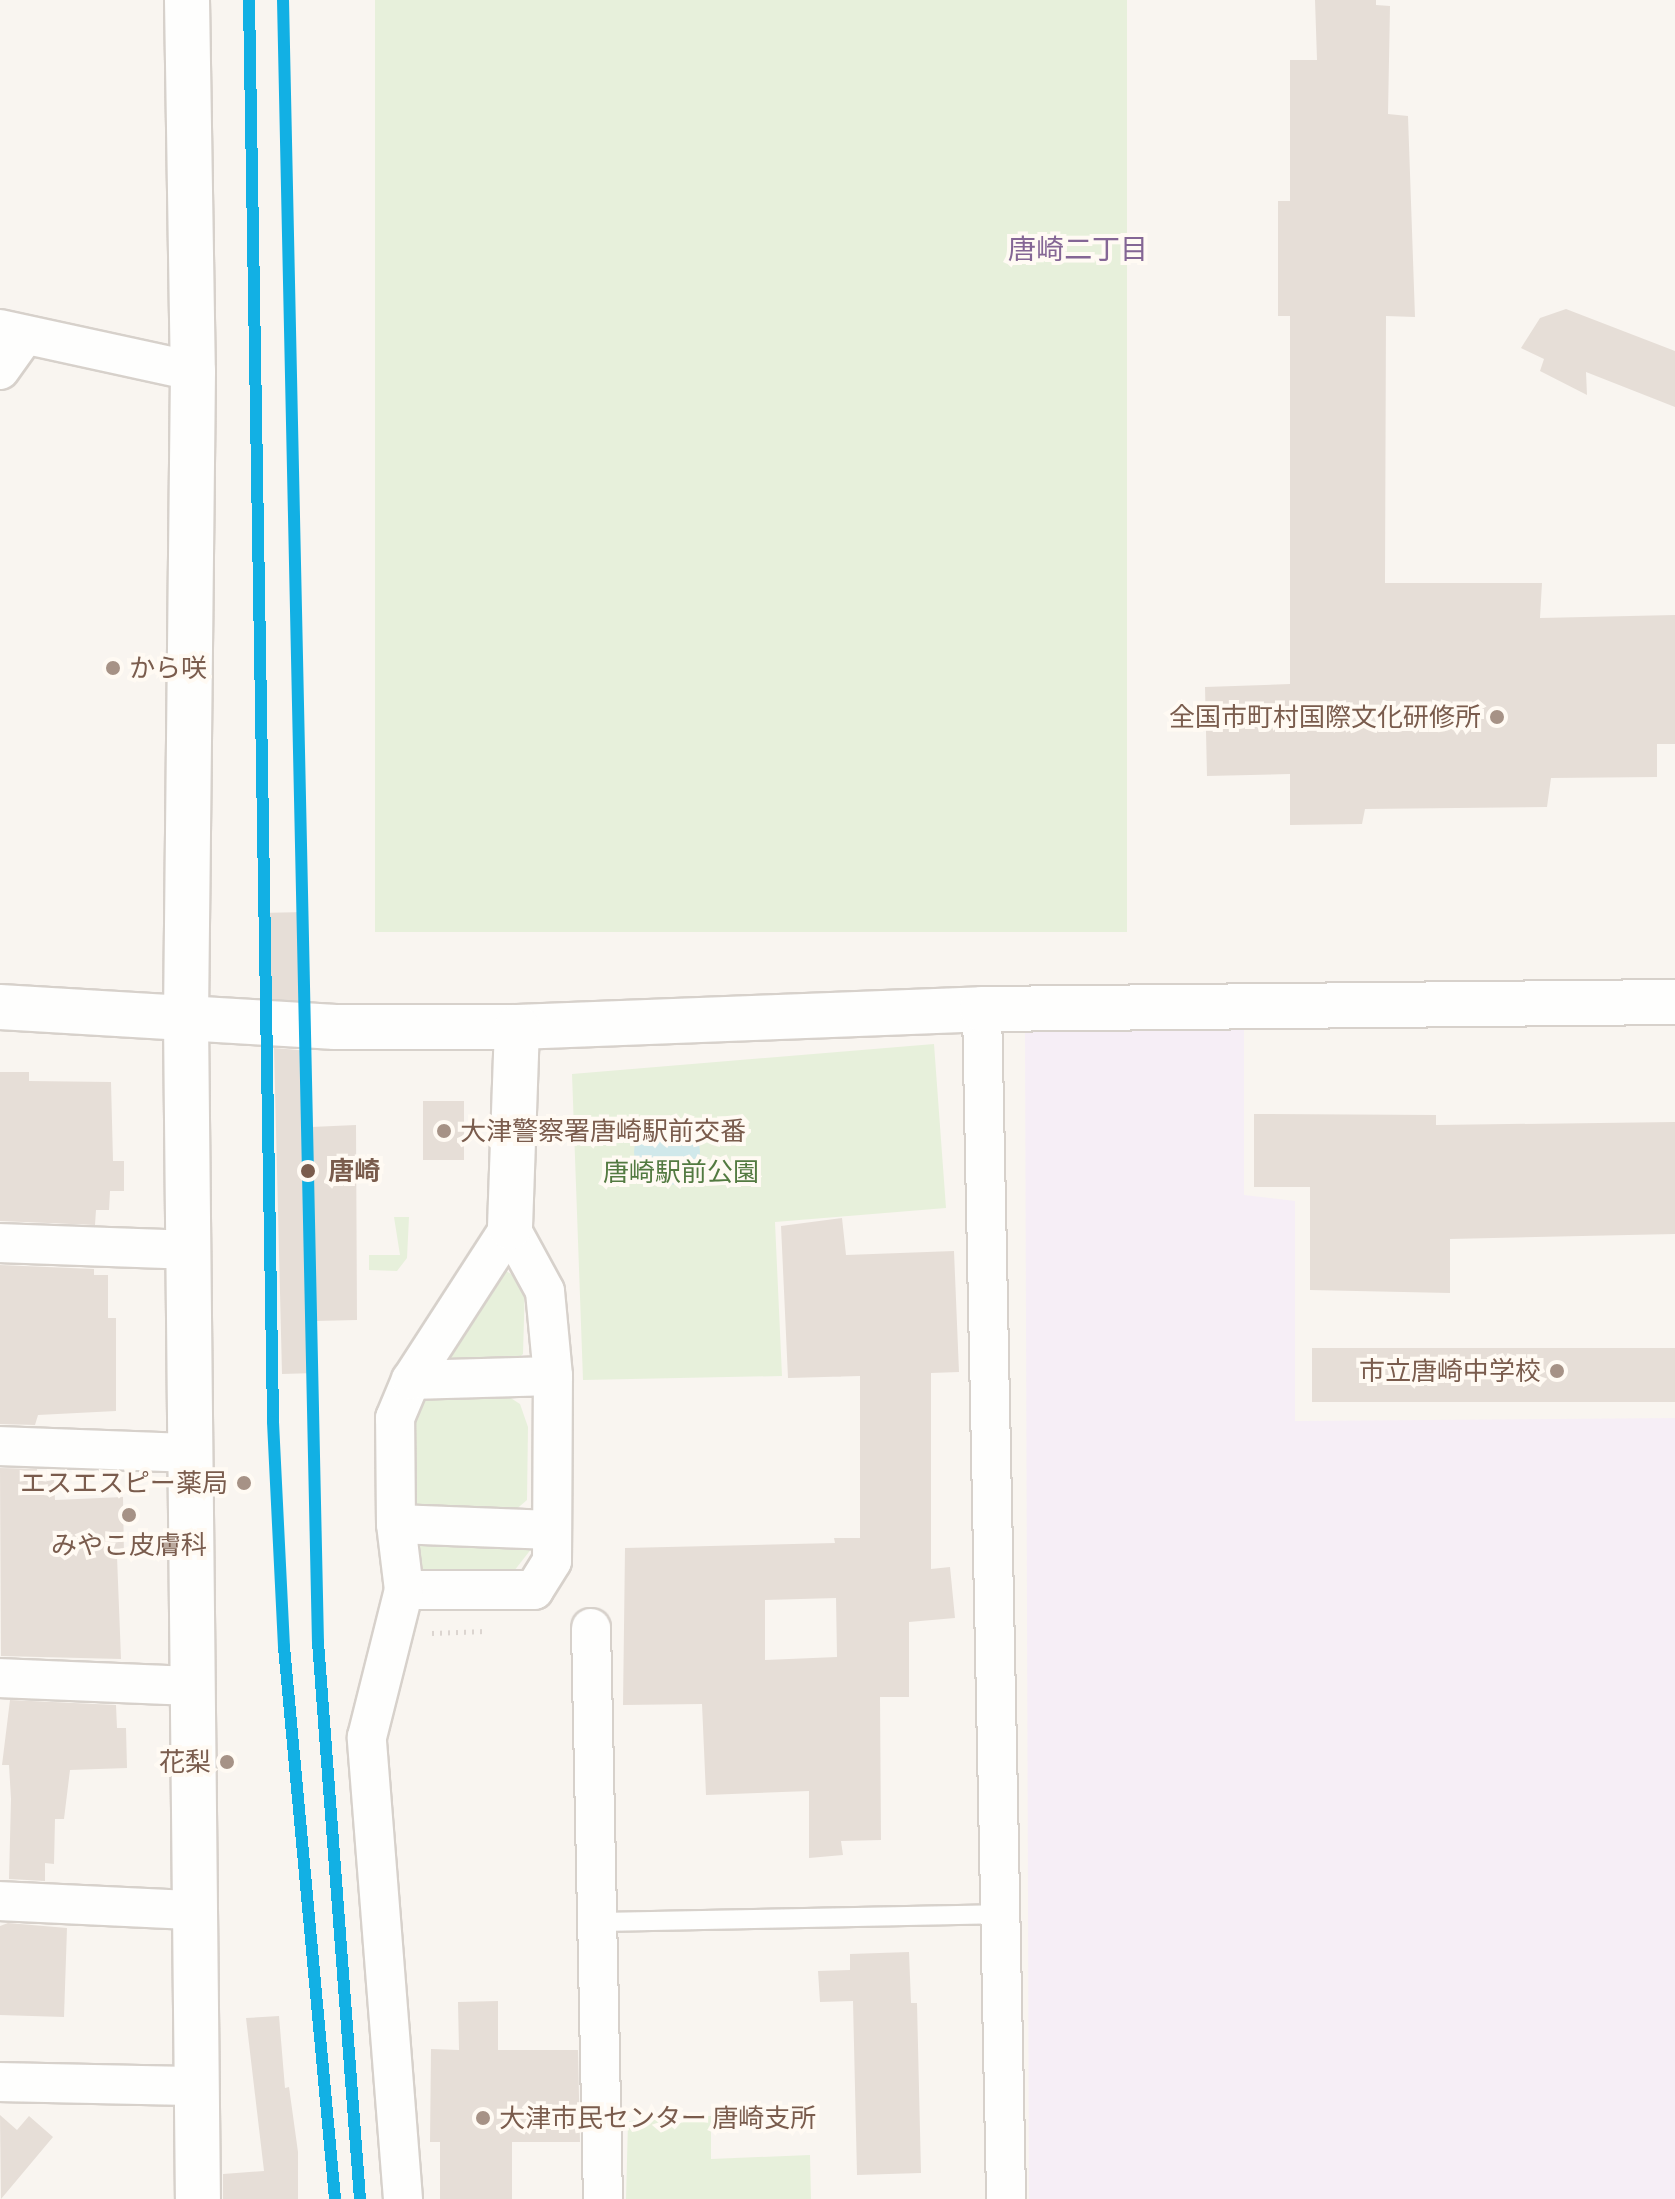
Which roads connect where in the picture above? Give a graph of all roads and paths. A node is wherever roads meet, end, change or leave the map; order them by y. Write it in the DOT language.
graph roads {
  1 [pos="187,0"];
  2 [pos="12,332"];
  3 [pos="0,370"];
  4 [pos="193,371"];
  5 [pos="1675,1002"];
  6 [pos="0,1007"];
  7 [pos="982,1009"];
  8 [pos="186,1020"];
  9 [pos="517,1027"];
  10 [pos="510,1227"];
  11 [pos="0,1243"];
  12 [pos="188,1250"];
  13 [pos="553,1376"];
  14 [pos="411,1380"];
  15 [pos="0,1446"];
  16 [pos="189,1453"];
  17 [pos="396,1524"];
  18 [pos="552,1530"];
  19 [pos="404,1590"];
  20 [pos="591,1628"];
  21 [pos="0,1678"];
  22 [pos="191,1686"];
  23 [pos="0,1901"];
  24 [pos="192,1910"];
  25 [pos="1000,1914"];
  26 [pos="597,1922"];
  27 [pos="0,2082"];
  28 [pos="194,2086"];
  29 [pos="198,2199"];
  30 [pos="403,2199"];
  31 [pos="603,2199"];
  32 [pos="1006,2199"];
  1 -- 4 [label="street"];
  2 -- 3 [label="street"];
  2 -- 4 [label="street"];
  4 -- 8 [label="street"];
  5 -- 7 [label="street"];
  6 -- 8 [label="street"];
  7 -- 9 [label="street"];
  7 -- 25 [label="street"];
  8 -- 9 [label="street"];
  8 -- 12 [label="street"];
  9 -- 10 [label="street"];
  10 -- 13 [label="street"];
  10 -- 14 [label="street"];
  11 -- 12 [label="street"];
  12 -- 16 [label="street"];
  13 -- 14 [label="street"];
  13 -- 18 [label="street"];
  14 -- 17 [label="street"];
  15 -- 16 [label="street"];
  16 -- 22 [label="street"];
  17 -- 18 [label="street"];
  17 -- 19 [label="street"];
  18 -- 19 [label="street"];
  19 -- 30 [label="street"];
  20 -- 26 [label="street"];
  21 -- 22 [label="street"];
  22 -- 24 [label="street"];
  23 -- 24 [label="street"];
  24 -- 28 [label="street"];
  25 -- 26 [label="lane"];
  25 -- 32 [label="street"];
  26 -- 31 [label="street"];
  27 -- 28 [label="street"];
  28 -- 29 [label="street"];
}
